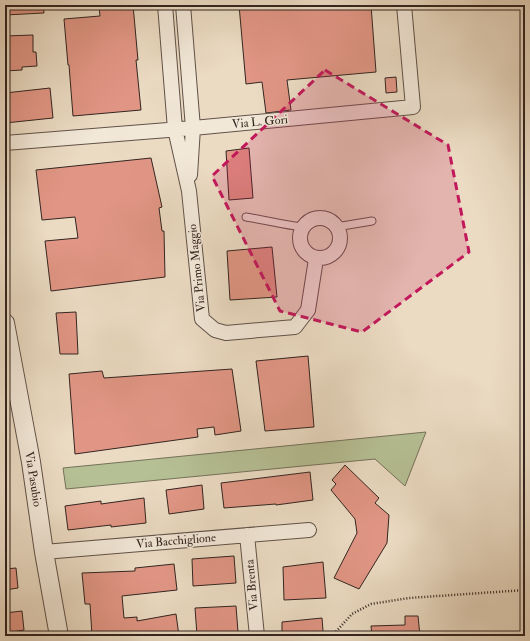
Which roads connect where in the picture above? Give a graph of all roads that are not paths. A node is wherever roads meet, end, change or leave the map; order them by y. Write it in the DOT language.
graph roads {
  1 [pos="165,5"];
  2 [pos="183,5"];
  3 [pos="404,5"];
  4 [pos="193,128"];
  5 [pos="175,130"];
  6 [pos="5,143"];
  7 [pos="189,191"];
  8 [pos="246,217"];
  9 [pos="372,221"];
  10 [pos="336,226"];
  11 [pos="302,227"];
  12 [pos="316,259"];
  13 [pos="5,323"];
  14 [pos="309,530"];
  15 [pos="247,535"];
  16 [pos="44,552"];
  17 [pos="59,636"];
  18 [pos="257,636"];
  1 -- 5 [label="street, Via Primo Maggio"];
  2 -- 4 [label="street, Via Primo Maggio"];
  3 -- 4 [label="street, Via L. Gori"];
  4 -- 5 [label="street, Via L. Gori"];
  4 -- 7 [label="street, Via Primo Maggio"];
  5 -- 6 [label="street, Via L. Gori"];
  5 -- 7 [label="street, Via Primo Maggio"];
  7 -- 12 [label="street, Via Primo Maggio"];
  8 -- 11 [label="lane"];
  9 -- 10 [label="lane"];
  10 -- 11 [label="street"];
  10 -- 12 [label="street"];
  11 -- 12 [label="street"];
  13 -- 16 [label="street, Via Pasubio"];
  14 -- 15 [label="street, Via Bacchiglione"];
  15 -- 16 [label="street, Via Bacchiglione"];
  15 -- 18 [label="street, Via Brenta"];
  16 -- 17 [label="street, Via Pasubio"];
}
